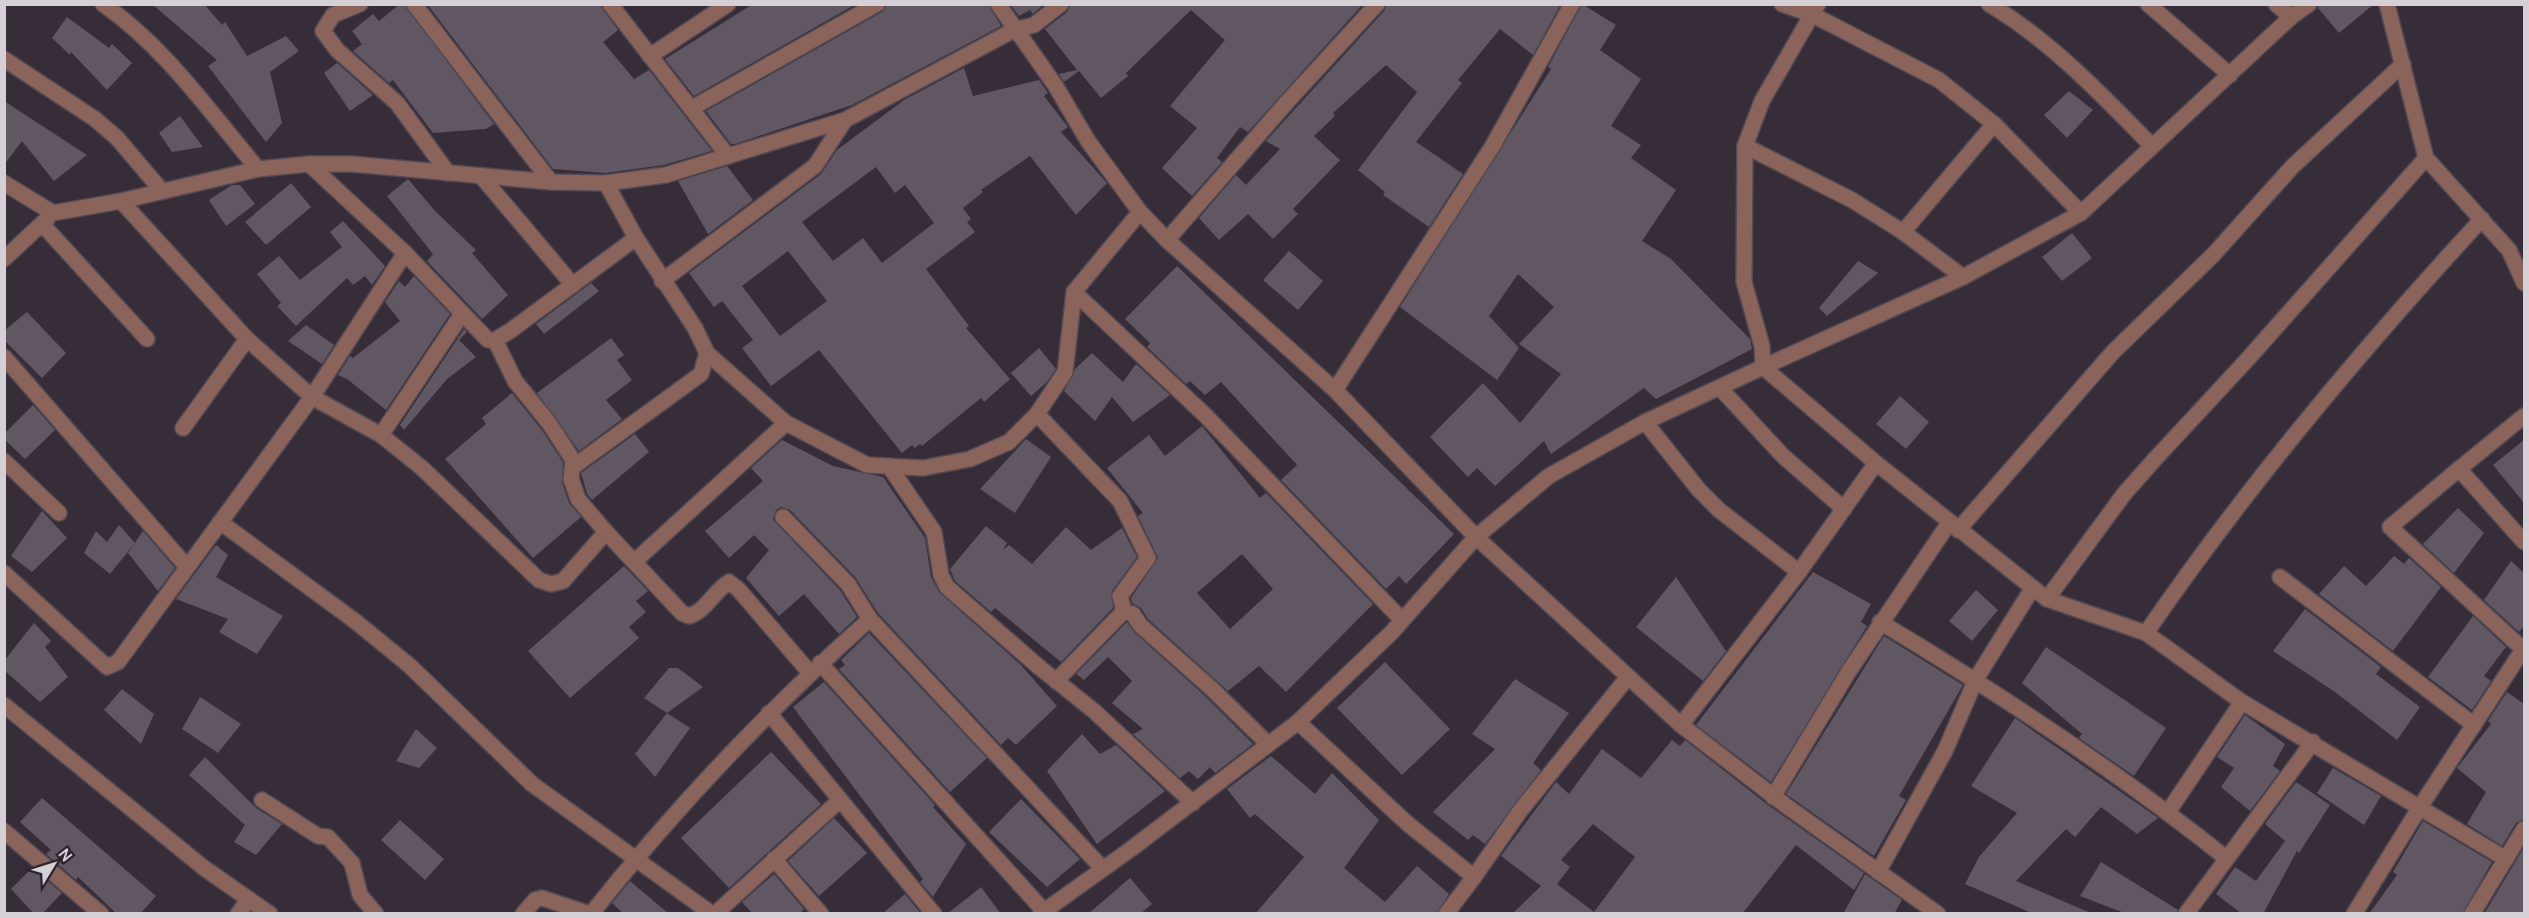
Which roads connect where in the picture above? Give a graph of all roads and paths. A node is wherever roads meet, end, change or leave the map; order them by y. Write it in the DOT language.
graph roads {
  1 [pos="103,4"];
  2 [pos="414,4"];
  3 [pos="610,4"];
  4 [pos="728,4"];
  5 [pos="877,4"];
  6 [pos="998,4"];
  7 [pos="1061,4"];
  8 [pos="1377,4"];
  9 [pos="1572,4"];
  10 [pos="1782,4"];
  11 [pos="1989,4"];
  12 [pos="2148,4"];
  13 [pos="2276,4"];
  14 [pos="2309,4"];
  15 [pos="2387,4"];
  16 [pos="349,6"];
  17 [pos="1816,10"];
  18 [pos="2291,17"];
  19 [pos="1014,30"];
  20 [pos="650,56"];
  21 [pos="4,59"];
  22 [pos="2403,64"];
  23 [pos="2230,75"];
  24 [pos="692,108"];
  25 [pos="845,120"];
  26 [pos="1994,124"];
  27 [pos="1744,146"];
  28 [pos="2152,146"];
  29 [pos="728,156"];
  30 [pos="2426,158"];
  31 [pos="309,164"];
  32 [pos="258,169"];
  33 [pos="448,173"];
  34 [pos="481,176"];
  35 [pos="551,182"];
  36 [pos="4,183"];
  37 [pos="606,183"];
  38 [pos="162,191"];
  39 [pos="121,201"];
  40 [pos="1140,212"];
  41 [pos="2081,213"];
  42 [pos="48,219"];
  43 [pos="2482,219"];
  44 [pos="1903,232"];
  45 [pos="636,238"];
  46 [pos="1167,240"];
  47 [pos="405,253"];
  48 [pos="4,259"];
  49 [pos="1963,277"];
  50 [pos="662,281"];
  51 [pos="2524,283"];
  52 [pos="573,285"];
  53 [pos="1074,292"];
  54 [pos="462,314"];
  55 [pos="147,339"];
  56 [pos="247,339"];
  57 [pos="495,340"];
  58 [pos="707,353"];
  59 [pos="4,357"];
  60 [pos="1763,367"];
  61 [pos="1720,388"];
  62 [pos="1335,390"];
  63 [pos="312,397"];
  64 [pos="1037,414"];
  65 [pos="2524,416"];
  66 [pos="1645,422"];
  67 [pos="786,423"];
  68 [pos="183,428"];
  69 [pos="381,435"];
  70 [pos="4,461"];
  71 [pos="1876,463"];
  72 [pos="889,466"];
  73 [pos="573,467"];
  74 [pos="2459,469"];
  75 [pos="1844,509"];
  76 [pos="58,513"];
  77 [pos="783,517"];
  78 [pos="220,522"];
  79 [pos="1953,526"];
  80 [pos="606,532"];
  81 [pos="1476,537"];
  82 [pos="2524,542"];
  83 [pos="634,562"];
  84 [pos="187,567"];
  85 [pos="1799,572"];
  86 [pos="4,573"];
  87 [pos="2280,577"];
  88 [pos="2032,589"];
  89 [pos="2047,599"];
  90 [pos="1124,611"];
  91 [pos="870,619"];
  92 [pos="1402,620"];
  93 [pos="1880,622"];
  94 [pos="2146,633"];
  95 [pos="2524,649"];
  96 [pos="815,668"];
  97 [pos="1628,677"];
  98 [pos="1976,679"];
  99 [pos="1056,681"];
  100 [pos="2242,702"];
  101 [pos="4,705"];
  102 [pos="769,713"];
  103 [pos="1298,722"];
  104 [pos="2474,725"];
  105 [pos="1681,726"];
  106 [pos="2313,742"];
  107 [pos="1268,744"];
  108 [pos="1773,797"];
  109 [pos="262,800"];
  110 [pos="839,801"];
  111 [pos="1193,803"];
  112 [pos="2420,807"];
  113 [pos="2168,812"];
  114 [pos="2524,829"];
  115 [pos="4,831"];
  116 [pos="636,857"];
  117 [pos="2226,858"];
  118 [pos="774,859"];
  119 [pos="2506,859"];
  120 [pos="1103,869"];
  121 [pos="1878,872"];
  122 [pos="1474,877"];
  123 [pos="249,899"];
  124 [pos="1042,912"];
  125 [pos="100,914"];
  126 [pos="238,914"];
  127 [pos="270,914"];
  128 [pos="376,914"];
  129 [pos="523,914"];
  130 [pos="591,914"];
  131 [pos="714,914"];
  132 [pos="821,914"];
  133 [pos="934,914"];
  134 [pos="1446,914"];
  135 [pos="1938,914"];
  136 [pos="2186,914"];
  137 [pos="2354,914"];
  138 [pos="2472,914"];
  1 -- 32 [label="street"];
  2 -- 35 [label="street"];
  3 -- 20 [label="street"];
  4 -- 20 [label="street"];
  5 -- 24 [label="street"];
  6 -- 19 [label="street"];
  7 -- 19 [label="street"];
  8 -- 46 [label="street"];
  9 -- 62 [label="street"];
  10 -- 17 [label="street"];
  11 -- 28 [label="street"];
  12 -- 23 [label="street"];
  13 -- 18 [label="street"];
  14 -- 18 [label="street"];
  15 -- 22 [label="street"];
  16 -- 33 [label="street"];
  17 -- 26 [label="street"];
  17 -- 27 [label="street"];
  18 -- 23 [label="street"];
  19 -- 25 [label="street"];
  19 -- 40 [label="street"];
  20 -- 24 [label="street"];
  21 -- 38 [label="street"];
  22 -- 30 [label="street"];
  22 -- 79 [label="street"];
  23 -- 28 [label="street"];
  24 -- 29 [label="street"];
  25 -- 29 [label="street"];
  25 -- 50 [label="street"];
  26 -- 41 [label="street"];
  26 -- 44 [label="street"];
  27 -- 44 [label="street"];
  27 -- 60 [label="street"];
  28 -- 41 [label="street"];
  29 -- 37 [label="street"];
  30 -- 43 [label="street"];
  30 -- 89 [label="street"];
  31 -- 32 [label="street"];
  31 -- 33 [label="street"];
  31 -- 47 [label="street"];
  32 -- 38 [label="street"];
  33 -- 34 [label="street"];
  34 -- 35 [label="street"];
  34 -- 52 [label="street"];
  35 -- 37 [label="street"];
  36 -- 42 [label="street"];
  37 -- 45 [label="street"];
  38 -- 39 [label="street"];
  39 -- 42 [label="street"];
  39 -- 56 [label="street"];
  40 -- 46 [label="street"];
  40 -- 53 [label="street"];
  41 -- 49 [label="street"];
  42 -- 48 [label="street"];
  42 -- 55 [label="street"];
  43 -- 51 [label="street"];
  43 -- 94 [label="street"];
  44 -- 49 [label="street"];
  45 -- 50 [label="street"];
  45 -- 52 [label="street"];
  46 -- 62 [label="street"];
  47 -- 54 [label="street"];
  47 -- 63 [label="street"];
  49 -- 60 [label="street"];
  50 -- 58 [label="street"];
  52 -- 57 [label="street"];
  53 -- 64 [label="street"];
  53 -- 92 [label="street"];
  54 -- 57 [label="street"];
  54 -- 69 [label="street"];
  56 -- 63 [label="street"];
  56 -- 68 [label="street"];
  57 -- 73 [label="street"];
  58 -- 67 [label="street"];
  58 -- 73 [label="street"];
  59 -- 84 [label="street"];
  60 -- 61 [label="street"];
  60 -- 71 [label="street"];
  61 -- 66 [label="street"];
  61 -- 75 [label="street"];
  62 -- 81 [label="street"];
  63 -- 69 [label="street"];
  63 -- 78 [label="street"];
  64 -- 72 [label="street"];
  64 -- 90 [label="street"];
  65 -- 74 [label="street"];
  66 -- 81 [label="street"];
  66 -- 85 [label="street"];
  67 -- 72 [label="street"];
  67 -- 83 [label="street"];
  69 -- 80 [label="street"];
  70 -- 76 [label="street"];
  71 -- 75 [label="street"];
  71 -- 79 [label="street"];
  72 -- 99 [label="street"];
  73 -- 80 [label="street"];
  74 -- 82 [label="street"];
  74 -- 95 [label="street"];
  75 -- 85 [label="street"];
  77 -- 91 [label="street"];
  78 -- 84 [label="street"];
  78 -- 116 [label="street"];
  79 -- 88 [label="street"];
  79 -- 93 [label="street"];
  80 -- 83 [label="street"];
  81 -- 92 [label="street"];
  81 -- 97 [label="street"];
  83 -- 96 [label="street"];
  84 -- 86 [label="street"];
  85 -- 105 [label="street"];
  87 -- 104 [label="street"];
  88 -- 89 [label="street"];
  88 -- 98 [label="street"];
  89 -- 94 [label="street"];
  90 -- 99 [label="street"];
  90 -- 107 [label="street"];
  91 -- 96 [label="street"];
  91 -- 120 [label="street"];
  92 -- 103 [label="street"];
  93 -- 98 [label="street"];
  93 -- 108 [label="street"];
  94 -- 100 [label="street"];
  95 -- 104 [label="street"];
  96 -- 102 [label="street"];
  96 -- 124 [label="street"];
  97 -- 105 [label="street"];
  97 -- 122 [label="street"];
  98 -- 113 [label="street"];
  98 -- 121 [label="street"];
  99 -- 111 [label="street"];
  100 -- 106 [label="street"];
  100 -- 113 [label="street"];
  101 -- 123 [label="street"];
  102 -- 110 [label="street"];
  102 -- 116 [label="street"];
  103 -- 107 [label="street"];
  103 -- 122 [label="street"];
  104 -- 112 [label="street"];
  105 -- 108 [label="street"];
  106 -- 112 [label="street"];
  106 -- 117 [label="street"];
  107 -- 111 [label="street"];
  108 -- 121 [label="street"];
  109 -- 128 [label="street"];
  110 -- 118 [label="street"];
  110 -- 133 [label="street"];
  111 -- 120 [label="street"];
  112 -- 119 [label="street"];
  112 -- 137 [label="street"];
  113 -- 117 [label="street"];
  114 -- 119 [label="street"];
  115 -- 125 [label="street"];
  116 -- 130 [label="street"];
  116 -- 131 [label="street"];
  117 -- 136 [label="street"];
  118 -- 131 [label="street"];
  118 -- 132 [label="street"];
  119 -- 138 [label="street"];
  120 -- 124 [label="street"];
  121 -- 135 [label="street"];
  122 -- 134 [label="street"];
  123 -- 126 [label="street"];
  123 -- 127 [label="street"];
  129 -- 130 [label="street"];
}
